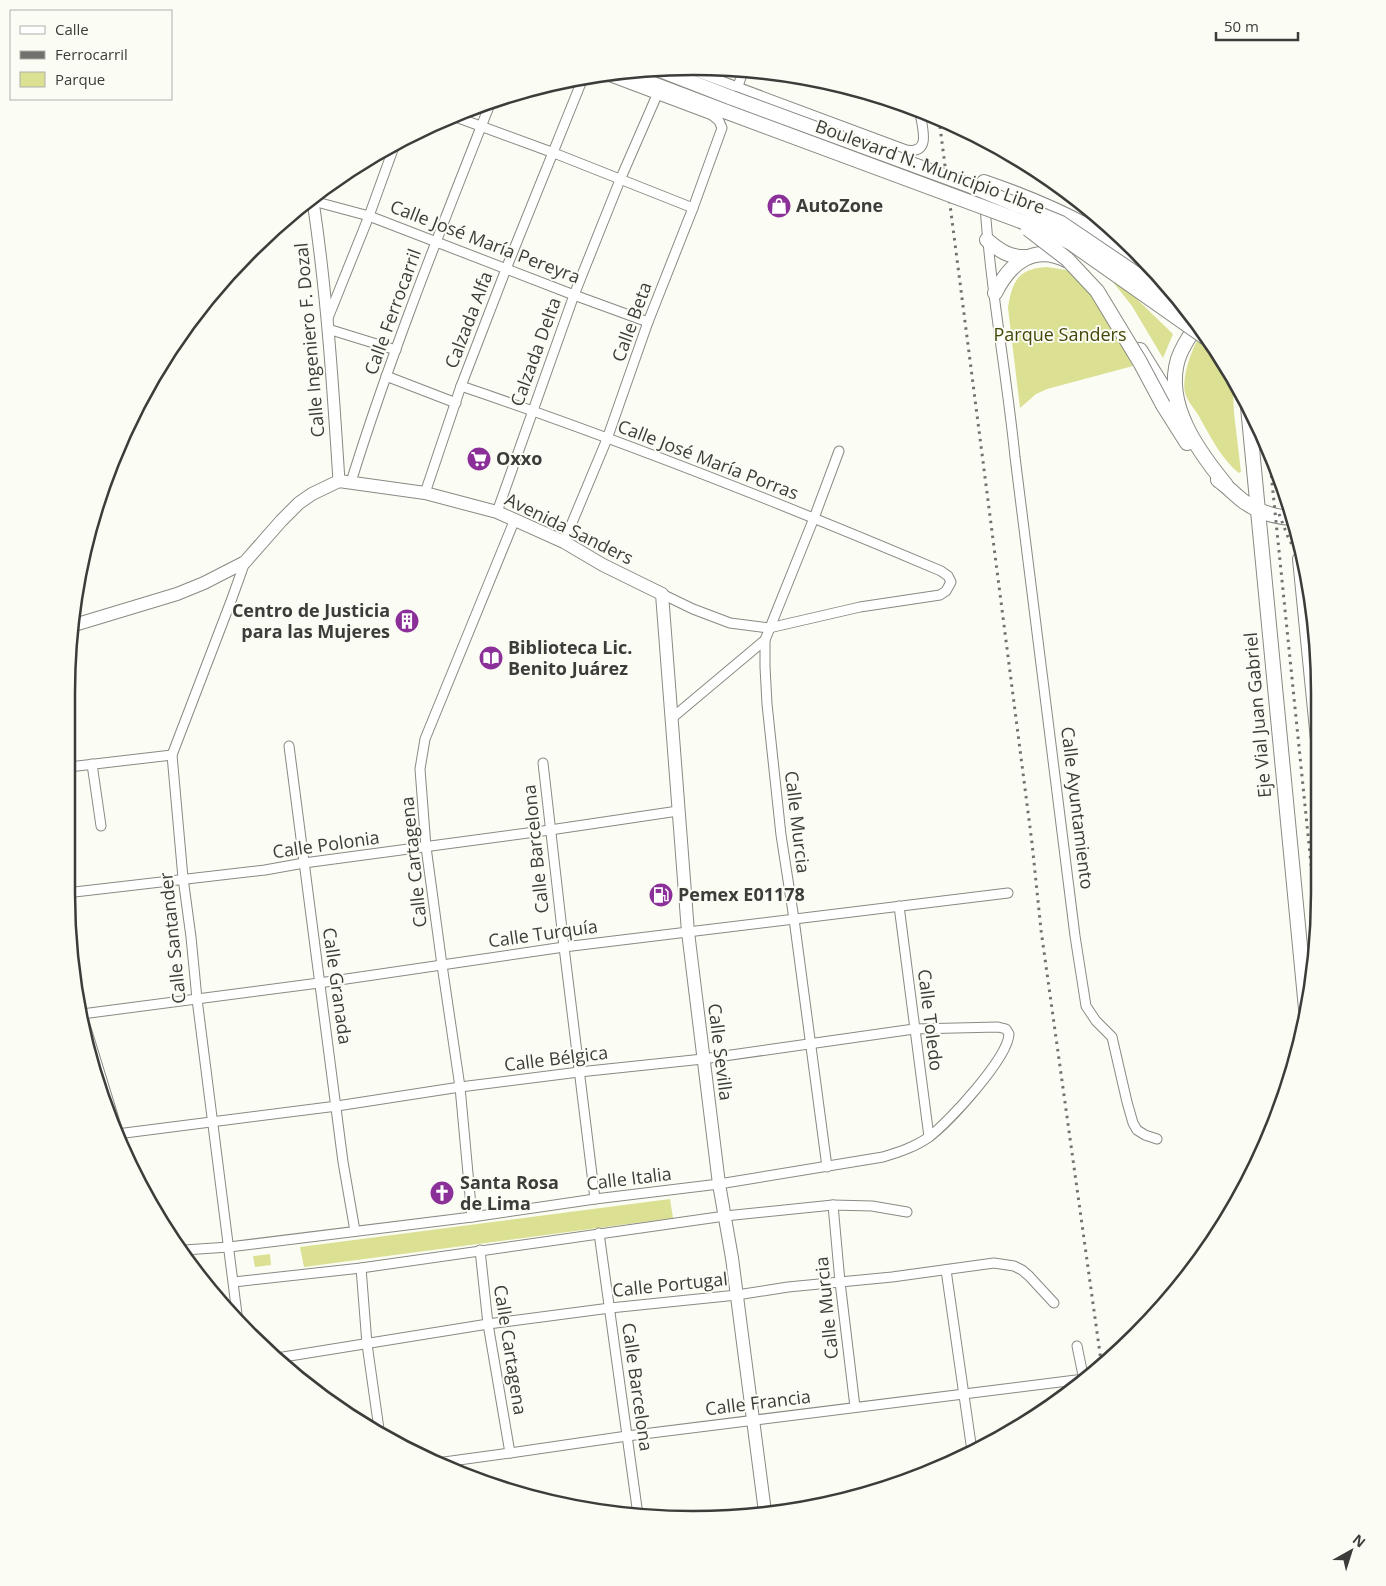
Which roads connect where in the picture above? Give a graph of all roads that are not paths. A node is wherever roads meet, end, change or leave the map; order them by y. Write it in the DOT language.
graph roads {
  1 [pos="674,75"];
  2 [pos="698,75"];
  3 [pos="644,77"];
  4 [pos="741,77"];
  5 [pos="617,79"];
  6 [pos="580,86"];
  7 [pos="657,95"];
  8 [pos="732,99"];
  9 [pos="487,111"];
  10 [pos="921,119"];
  11 [pos="463,120"];
  12 [pos="481,126"];
  13 [pos="554,153"];
  14 [pos="390,155"];
  15 [pos="620,180"];
  16 [pos="984,182"];
  17 [pos="319,201"];
  18 [pos="312,207"];
  19 [pos="693,208"];
  20 [pos="1006,215"];
  21 [pos="369,216"];
  22 [pos="1061,223"];
  23 [pos="988,240"];
  24 [pos="436,242"];
  25 [pos="1125,251"];
  26 [pos="1027,257"];
  27 [pos="1138,265"];
  28 [pos="506,269"];
  29 [pos="1163,292"];
  30 [pos="995,293"];
  31 [pos="574,295"];
  32 [pos="648,322"];
  33 [pos="328,323"];
  34 [pos="1190,327"];
  35 [pos="1193,331"];
  36 [pos="396,350"];
  37 [pos="386,376"];
  38 [pos="461,386"];
  39 [pos="456,403"];
  40 [pos="532,410"];
  41 [pos="1183,418"];
  42 [pos="1250,426"];
  43 [pos="607,439"];
  44 [pos="839,451"];
  45 [pos="345,482"];
  46 [pos="1226,486"];
  47 [pos="425,493"];
  48 [pos="1258,510"];
  49 [pos="497,512"];
  50 [pos="1285,517"];
  51 [pos="814,518"];
  52 [pos="515,519"];
  53 [pos="564,542"];
  54 [pos="245,562"];
  55 [pos="662,594"];
  56 [pos="79,624"];
  57 [pos="769,628"];
  58 [pos="765,640"];
  59 [pos="672,718"];
  60 [pos="289,746"];
  61 [pos="172,755"];
  62 [pos="544,763"];
  63 [pos="92,764"];
  64 [pos="75,766"];
  65 [pos="678,811"];
  66 [pos="101,826"];
  67 [pos="550,830"];
  68 [pos="426,847"];
  69 [pos="304,863"];
  70 [pos="183,878"];
  71 [pos="75,892"];
  72 [pos="1008,893"];
  73 [pos="899,906"];
  74 [pos="794,919"];
  75 [pos="688,932"];
  76 [pos="564,947"];
  77 [pos="442,965"];
  78 [pos="319,983"];
  79 [pos="1303,990"];
  80 [pos="196,999"];
  81 [pos="87,1014"];
  82 [pos="998,1027"];
  83 [pos="914,1029"];
  84 [pos="811,1044"];
  85 [pos="703,1059"];
  86 [pos="579,1072"];
  87 [pos="460,1087"];
  88 [pos="337,1106"];
  89 [pos="213,1122"];
  90 [pos="124,1133"];
  91 [pos="929,1137"];
  92 [pos="1156,1139"];
  93 [pos="827,1167"];
  94 [pos="720,1184"];
  95 [pos="594,1199"];
  96 [pos="833,1205"];
  97 [pos="907,1212"];
  98 [pos="725,1216"];
  99 [pos="472,1217"];
  100 [pos="355,1230"];
  101 [pos="600,1234"];
  102 [pos="229,1247"];
  103 [pos="189,1250"];
  104 [pos="480,1250"];
  105 [pos="360,1268"];
  106 [pos="946,1270"];
  107 [pos="234,1282"];
  108 [pos="840,1282"];
  109 [pos="736,1295"];
  110 [pos="1054,1303"];
  111 [pos="610,1308"];
  112 [pos="237,1309"];
  113 [pos="488,1324"];
  114 [pos="367,1344"];
  115 [pos="1077,1346"];
  116 [pos="285,1357"];
  117 [pos="1082,1372"];
  118 [pos="1071,1382"];
  119 [pos="964,1394"];
  120 [pos="855,1407"];
  121 [pos="754,1420"];
  122 [pos="377,1424"];
  123 [pos="628,1436"];
  124 [pos="971,1444"];
  125 [pos="510,1453"];
  126 [pos="451,1461"];
  127 [pos="764,1507"];
  128 [pos="637,1508"];
  1 -- 8 [label="main road, Boulevard N. Municipio Libre"];
  2 -- 8 [label="street"];
  3 -- 8 [label="main road, Boulevard N. Municipio Libre"];
  4 -- 8 [label="street"];
  5 -- 7 [label="street"];
  6 -- 13 [label="street, Calzada Alfa"];
  7 -- 15 [label="street, Calzada Delta"];
  7 -- 19 [label="street, Calle Beta"];
  8 -- 10 [label="street"];
  8 -- 20 [label="main road, Boulevard N. Municipio Libre, bridge"];
  8 -- 22 [label="main road, Boulevard N. Municipio Libre, bridge"];
  9 -- 12 [label="street, Calle Ferrocarril"];
  11 -- 12 [label="street"];
  12 -- 13 [label="street"];
  12 -- 24 [label="street, Calle Ferrocarril"];
  13 -- 15 [label="street"];
  13 -- 28 [label="street, Calzada Alfa"];
  14 -- 21 [label="street"];
  15 -- 19 [label="street"];
  15 -- 31 [label="street, Calzada Delta"];
  16 -- 23 [label="street"];
  16 -- 25 [label="main road"];
  17 -- 21 [label="street, Calle José María Pereyra"];
  18 -- 33 [label="street, Calle Ingeniero F. Dozal"];
  19 -- 32 [label="street, Calle Beta"];
  20 -- 34 [label="main road, Boulevard N. Municipio Libre, bridge"];
  20 -- 46 [label="main road, bridge"];
  21 -- 24 [label="street, Calle José María Pereyra"];
  21 -- 33 [label="street"];
  22 -- 27 [label="main road, bridge"];
  22 -- 29 [label="main road, Boulevard N. Municipio Libre, bridge"];
  23 -- 26 [label="main road"];
  23 -- 30 [label="street"];
  24 -- 28 [label="street, Calle José María Pereyra"];
  24 -- 36 [label="street, Calle Ferrocarril"];
  26 -- 30 [label="main road"];
  26 -- 41 [label="main road"];
  28 -- 31 [label="street, Calle José María Pereyra"];
  28 -- 38 [label="street, Calzada Alfa"];
  30 -- 92 [label="street, Calle Ayuntamiento"];
  31 -- 32 [label="street, Calle José María Pereyra"];
  31 -- 40 [label="street, Calzada Delta"];
  32 -- 43 [label="street, Calle Beta"];
  33 -- 36 [label="street"];
  33 -- 45 [label="street, Calle Ingeniero F. Dozal"];
  35 -- 41 [label="main road"];
  36 -- 37 [label="street, Calle Ferrocarril"];
  37 -- 39 [label="street"];
  37 -- 45 [label="street, Calle Ferrocarril"];
  38 -- 39 [label="street, Calzada Alfa"];
  38 -- 40 [label="street, Calle José María Porras"];
  39 -- 47 [label="street, Calzada Alfa"];
  40 -- 43 [label="street, Calle José María Porras"];
  40 -- 49 [label="street, Calzada Delta"];
  41 -- 46 [label="main road"];
  42 -- 48 [label="main road, Eje Vial Juan Gabriel"];
  43 -- 51 [label="street, Calle José María Porras"];
  43 -- 53 [label="street, Calle Beta"];
  44 -- 51 [label="street, Calle Murcia"];
  45 -- 47 [label="main road, Avenida Sanders"];
  45 -- 54 [label="main road"];
  46 -- 48 [label="main road"];
  47 -- 49 [label="main road, Avenida Sanders"];
  48 -- 50 [label="main road"];
  48 -- 79 [label="main road, Eje Vial Juan Gabriel"];
  49 -- 52 [label="main road, Avenida Sanders"];
  51 -- 57 [label="street, Calle Murcia"];
  51 -- 57 [label="street, Calle José María Porras"];
  52 -- 53 [label="main road, Avenida Sanders"];
  52 -- 68 [label="street, Calle Cartagena"];
  53 -- 55 [label="main road, Avenida Sanders"];
  54 -- 56 [label="main road"];
  54 -- 61 [label="street, Calle Santander"];
  55 -- 57 [label="street"];
  55 -- 59 [label="main road, Calle Sevilla"];
  57 -- 58 [label="street, Calle Murcia"];
  58 -- 59 [label="street"];
  58 -- 74 [label="street, Calle Murcia"];
  59 -- 65 [label="main road, Calle Sevilla"];
  60 -- 69 [label="street, Calle Granada"];
  61 -- 63 [label="street"];
  61 -- 70 [label="street, Calle Santander"];
  62 -- 67 [label="street, Calle Barcelona"];
  63 -- 64 [label="street"];
  63 -- 66 [label="street"];
  65 -- 67 [label="street, Calle Polonia"];
  65 -- 75 [label="main road, Calle Sevilla"];
  67 -- 68 [label="street, Calle Polonia"];
  67 -- 76 [label="street, Calle Barcelona"];
  68 -- 69 [label="street, Calle Polonia"];
  68 -- 77 [label="street, Calle Cartagena"];
  69 -- 70 [label="street, Calle Polonia"];
  69 -- 78 [label="street, Calle Granada"];
  70 -- 71 [label="street, Calle Polonia"];
  70 -- 80 [label="street, Calle Santander"];
  72 -- 73 [label="street, Calle Turquía"];
  73 -- 74 [label="street, Calle Turquía"];
  73 -- 83 [label="street, Calle Toledo"];
  74 -- 75 [label="street, Calle Turquía"];
  74 -- 84 [label="street, Calle Murcia"];
  75 -- 76 [label="street, Calle Turquía"];
  75 -- 85 [label="main road, Calle Sevilla"];
  76 -- 77 [label="street, Calle Turquía"];
  76 -- 86 [label="street, Calle Barcelona"];
  77 -- 78 [label="street, Calle Turquía"];
  77 -- 87 [label="street, Calle Cartagena"];
  78 -- 80 [label="street, Calle Turquía"];
  78 -- 88 [label="street, Calle Granada"];
  80 -- 81 [label="street, Calle Turquía"];
  80 -- 89 [label="street, Calle Santander"];
  82 -- 83 [label="street, Calle Bélgica"];
  82 -- 91 [label="street, Calle Italia"];
  83 -- 84 [label="street, Calle Bélgica"];
  83 -- 91 [label="street, Calle Toledo"];
  84 -- 85 [label="street, Calle Bélgica"];
  84 -- 93 [label="street, Calle Murcia"];
  85 -- 86 [label="street, Calle Bélgica"];
  85 -- 94 [label="main road, Calle Sevilla"];
  86 -- 87 [label="street, Calle Bélgica"];
  86 -- 95 [label="street, Calle Barcelona"];
  87 -- 88 [label="street, Calle Bélgica"];
  87 -- 99 [label="street, Calle Cartagena"];
  88 -- 89 [label="street, Calle Bélgica"];
  88 -- 100 [label="street, Calle Granada"];
  89 -- 90 [label="street, Calle Bélgica"];
  89 -- 102 [label="street, Calle Santander"];
  91 -- 93 [label="street, Calle Italia"];
  93 -- 94 [label="street, Calle Italia"];
  94 -- 95 [label="street, Calle Italia"];
  94 -- 98 [label="main road, Calle Sevilla"];
  95 -- 99 [label="street, Calle Italia"];
  96 -- 97 [label="street"];
  96 -- 98 [label="street"];
  96 -- 108 [label="street, Calle Murcia"];
  98 -- 101 [label="street"];
  98 -- 109 [label="main road, Calle Sevilla"];
  99 -- 100 [label="street, Calle Italia"];
  100 -- 102 [label="street, Calle Italia"];
  101 -- 104 [label="street"];
  101 -- 111 [label="street, Calle Barcelona"];
  102 -- 103 [label="street, Calle Italia"];
  102 -- 107 [label="street, Calle Santander"];
  104 -- 105 [label="street"];
  104 -- 113 [label="street, Calle Cartagena"];
  105 -- 107 [label="street"];
  105 -- 114 [label="street"];
  106 -- 108 [label="street, Calle Portugal"];
  106 -- 110 [label="street, Calle Portugal"];
  106 -- 119 [label="street"];
  107 -- 112 [label="street, Calle Santander"];
  108 -- 109 [label="street, Calle Portugal"];
  108 -- 120 [label="street, Calle Murcia"];
  109 -- 111 [label="street, Calle Portugal"];
  109 -- 121 [label="main road, Calle Sevilla"];
  111 -- 113 [label="street, Calle Portugal"];
  111 -- 123 [label="street, Calle Barcelona"];
  113 -- 114 [label="street, Calle Portugal"];
  113 -- 125 [label="street, Calle Cartagena"];
  114 -- 116 [label="street, Calle Portugal"];
  114 -- 122 [label="street"];
  115 -- 117 [label="street"];
  118 -- 119 [label="street, Calle Francia"];
  119 -- 120 [label="street, Calle Francia"];
  119 -- 124 [label="street"];
  120 -- 121 [label="street, Calle Francia"];
  121 -- 123 [label="street, Calle Francia"];
  121 -- 127 [label="main road, Calle Sevilla"];
  123 -- 125 [label="street, Calle Francia"];
  123 -- 128 [label="street, Calle Barcelona"];
  125 -- 126 [label="street, Calle Francia"];
}
